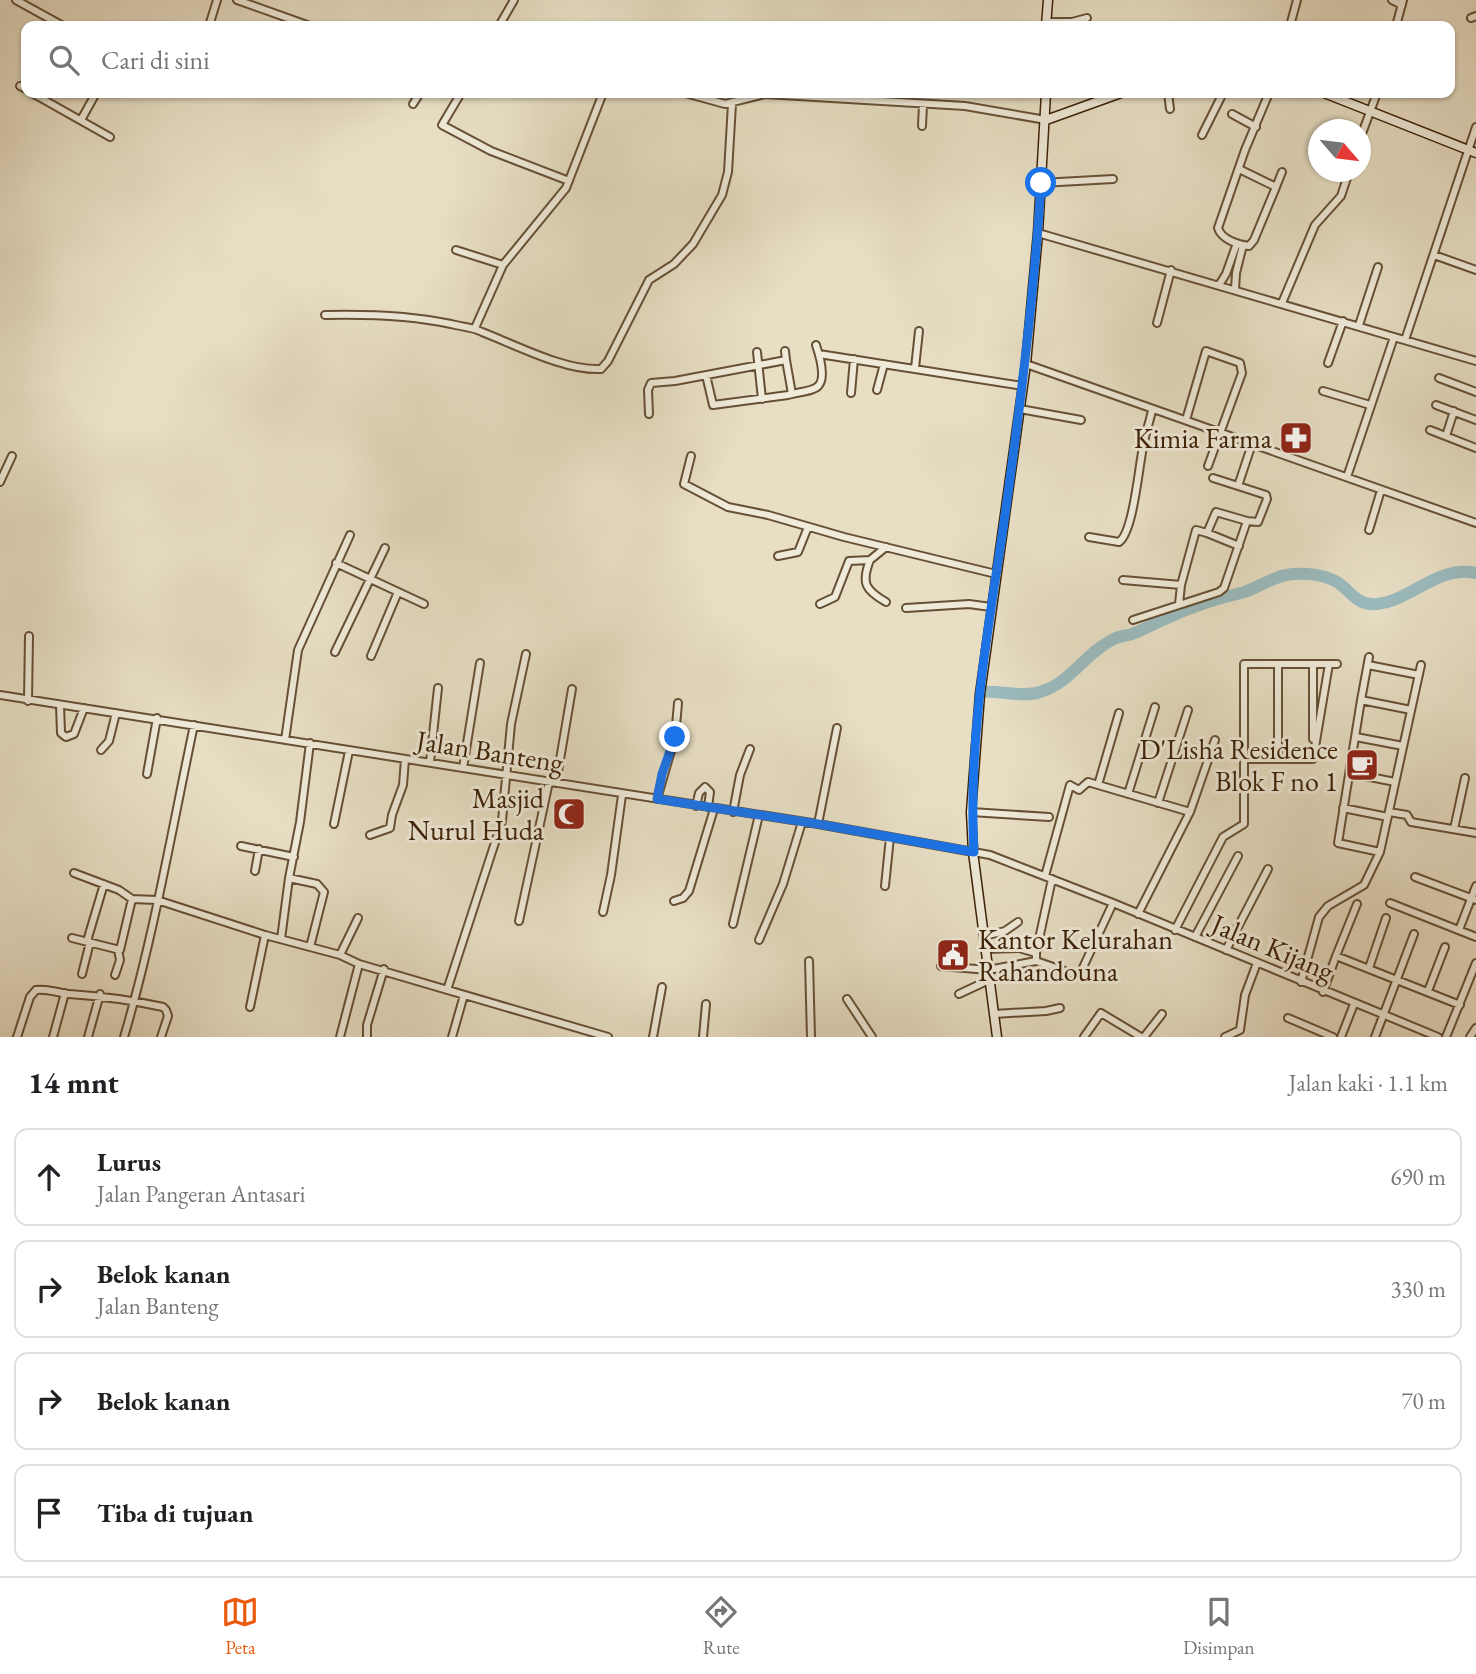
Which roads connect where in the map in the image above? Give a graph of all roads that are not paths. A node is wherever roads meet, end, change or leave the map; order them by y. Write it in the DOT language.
graph roads {
  1 [pos="16,0"];
  2 [pos="217,0"];
  3 [pos="237,0"];
  4 [pos="514,0"];
  5 [pos="1048,0"];
  6 [pos="1297,0"];
  7 [pos="1392,0"];
  8 [pos="1402,3"];
  9 [pos="1087,18"];
  10 [pos="48,21"];
  11 [pos="211,21"];
  12 [pos="296,21"];
  13 [pos="502,21"];
  14 [pos="1046,21"];
  15 [pos="1078,21"];
  16 [pos="1291,21"];
  17 [pos="1397,21"];
  18 [pos="41,98"];
  19 [pos="93,98"];
  20 [pos="417,98"];
  21 [pos="458,98"];
  22 [pos="601,98"];
  23 [pos="700,98"];
  24 [pos="752,98"];
  25 [pos="828,98"];
  26 [pos="1046,98"];
  27 [pos="1107,98"];
  28 [pos="1169,98"];
  29 [pos="1220,98"];
  30 [pos="1267,98"];
  31 [pos="1337,98"];
  32 [pos="1375,98"];
  33 [pos="413,104"];
  34 [pos="732,104"];
  35 [pos="923,104"];
  36 [pos="1170,109"];
  37 [pos="1371,111"];
  38 [pos="1232,114"];
  39 [pos="1368,119"];
  40 [pos="81,120"];
  41 [pos="1046,120"];
  42 [pos="922,126"];
  43 [pos="1256,127"];
  44 [pos="1476,127"];
  45 [pos="1202,135"];
  46 [pos="110,137"];
  47 [pos="1472,152"];
  48 [pos="1239,169"];
  49 [pos="1282,172"];
  50 [pos="1113,179"];
  51 [pos="569,181"];
  52 [pos="1345,182"];
  53 [pos="1041,183"];
  54 [pos="1276,187"];
  55 [pos="1038,233"];
  56 [pos="1240,244"];
  57 [pos="456,250"];
  58 [pos="1434,255"];
  59 [pos="503,265"];
  60 [pos="1378,267"];
  61 [pos="1476,270"];
  62 [pos="1171,271"];
  63 [pos="1219,285"];
  64 [pos="1235,290"];
  65 [pos="1282,303"];
  66 [pos="325,315"];
  67 [pos="1343,321"];
  68 [pos="1157,323"];
  69 [pos="1359,325"];
  70 [pos="475,328"];
  71 [pos="919,331"];
  72 [pos="1394,337"];
  73 [pos="1405,340"];
  74 [pos="816,345"];
  75 [pos="785,351"];
  76 [pos="757,352"];
  77 [pos="819,354"];
  78 [pos="854,359"];
  79 [pos="786,360"];
  80 [pos="1476,361"];
  81 [pos="884,363"];
  82 [pos="1328,363"];
  83 [pos="1027,365"];
  84 [pos="759,366"];
  85 [pos="915,368"];
  86 [pos="706,375"];
  87 [pos="1439,378"];
  88 [pos="1023,386"];
  89 [pos="877,390"];
  90 [pos="1323,391"];
  91 [pos="1476,392"];
  92 [pos="851,393"];
  93 [pos="792,394"];
  94 [pos="762,399"];
  95 [pos="1370,405"];
  96 [pos="1436,405"];
  97 [pos="1020,409"];
  98 [pos="1152,410"];
  99 [pos="1454,411"];
  100 [pos="649,414"];
  101 [pos="1081,420"];
  102 [pos="1186,420"];
  103 [pos="1476,420"];
  104 [pos="1430,430"];
  105 [pos="1220,432"];
  106 [pos="1446,436"];
  107 [pos="1252,444"];
  108 [pos="1476,447"];
  109 [pos="12,456"];
  110 [pos="691,456"];
  111 [pos="1208,467"];
  112 [pos="1347,477"];
  113 [pos="1213,478"];
  114 [pos="0,482"];
  115 [pos="1238,486"];
  116 [pos="1381,490"];
  117 [pos="1247,521"];
  118 [pos="1476,523"];
  119 [pos="808,527"];
  120 [pos="1369,530"];
  121 [pos="1208,533"];
  122 [pos="350,535"];
  123 [pos="1089,537"];
  124 [pos="1239,546"];
  125 [pos="888,547"];
  126 [pos="385,548"];
  127 [pos="778,556"];
  128 [pos="870,560"];
  129 [pos="336,563"];
  130 [pos="996,574"];
  131 [pos="370,579"];
  132 [pos="1123,580"];
  133 [pos="1181,585"];
  134 [pos="398,592"];
  135 [pos="886,602"];
  136 [pos="424,604"];
  137 [pos="820,604"];
  138 [pos="1180,604"];
  139 [pos="991,607"];
  140 [pos="906,608"];
  141 [pos="1133,620"];
  142 [pos="29,636"];
  143 [pos="335,652"];
  144 [pos="526,654"];
  145 [pos="371,656"];
  146 [pos="1369,657"];
  147 [pos="480,663"];
  148 [pos="1278,664"];
  149 [pos="1313,664"];
  150 [pos="1368,665"];
  151 [pos="1421,665"];
  152 [pos="1419,674"];
  153 [pos="438,688"];
  154 [pos="572,689"];
  155 [pos="0,695"];
  156 [pos="28,701"];
  157 [pos="1361,701"];
  158 [pos="678,703"];
  159 [pos="60,705"];
  160 [pos="1155,707"];
  161 [pos="84,708"];
  162 [pos="1188,710"];
  163 [pos="1411,710"];
  164 [pos="116,713"];
  165 [pos="1119,713"];
  166 [pos="157,718"];
  167 [pos="194,725"];
  168 [pos="837,728"];
  169 [pos="1356,737"];
  170 [pos="285,740"];
  171 [pos="1215,740"];
  172 [pos="310,743"];
  173 [pos="1403,746"];
  174 [pos="750,749"];
  175 [pos="101,750"];
  176 [pos="349,751"];
  177 [pos="405,759"];
  178 [pos="1245,759"];
  179 [pos="1278,759"];
  180 [pos="1313,759"];
  181 [pos="430,762"];
  182 [pos="463,768"];
  183 [pos="1350,773"];
  184 [pos="147,774"];
  185 [pos="506,776"];
  186 [pos="1465,778"];
  187 [pos="552,782"];
  188 [pos="1395,782"];
  189 [pos="1098,785"];
  190 [pos="622,794"];
  191 [pos="1128,794"];
  192 [pos="657,799"];
  193 [pos="1158,803"];
  194 [pos="696,806"];
  195 [pos="711,808"];
  196 [pos="1343,808"];
  197 [pos="733,812"];
  198 [pos="971,812"];
  199 [pos="1190,812"];
  200 [pos="1388,814"];
  201 [pos="759,815"];
  202 [pos="1049,817"];
  203 [pos="802,822"];
  204 [pos="334,824"];
  205 [pos="818,824"];
  206 [pos="1454,829"];
  207 [pos="1476,833"];
  208 [pos="370,835"];
  209 [pos="890,837"];
  210 [pos="241,846"];
  211 [pos="260,849"];
  212 [pos="974,852"];
  213 [pos="1380,852"];
  214 [pos="1238,856"];
  215 [pos="294,857"];
  216 [pos="1268,869"];
  217 [pos="255,871"];
  218 [pos="75,873"];
  219 [pos="1049,877"];
  220 [pos="1415,877"];
  221 [pos="289,878"];
  222 [pos="104,884"];
  223 [pos="885,886"];
  224 [pos="1476,886"];
  225 [pos="132,899"];
  226 [pos="1474,899"];
  227 [pos="158,900"];
  228 [pos="674,901"];
  229 [pos="1113,903"];
  230 [pos="1390,903"];
  231 [pos="1357,904"];
  232 [pos="603,912"];
  233 [pos="1138,914"];
  234 [pos="358,918"];
  235 [pos="1386,918"];
  236 [pos="519,921"];
  237 [pos="1018,922"];
  238 [pos="733,924"];
  239 [pos="1175,930"];
  240 [pos="1459,930"];
  241 [pos="1415,934"];
  242 [pos="265,935"];
  243 [pos="984,936"];
  244 [pos="1195,937"];
  245 [pos="1476,937"];
  246 [pos="72,938"];
  247 [pos="281,939"];
  248 [pos="760,940"];
  249 [pos="89,942"];
  250 [pos="310,947"];
  251 [pos="1445,947"];
  252 [pos="986,949"];
  253 [pos="118,950"];
  254 [pos="1226,950"];
  255 [pos="1037,953"];
  256 [pos="340,955"];
  257 [pos="1336,956"];
  258 [pos="809,961"];
  259 [pos="1036,961"];
  260 [pos="1476,963"];
  261 [pos="359,964"];
  262 [pos="1257,964"];
  263 [pos="942,966"];
  264 [pos="1369,968"];
  265 [pos="384,969"];
  266 [pos="82,974"];
  267 [pos="116,975"];
  268 [pos="989,975"];
  269 [pos="1474,975"];
  270 [pos="1398,980"];
  271 [pos="1301,982"];
  272 [pos="662,987"];
  273 [pos="447,990"];
  274 [pos="1428,991"];
  275 [pos="1323,992"];
  276 [pos="65,993"];
  277 [pos="100,994"];
  278 [pos="959,994"];
  279 [pos="464,995"];
  280 [pos="847,999"];
  281 [pos="134,1002"];
  282 [pos="706,1004"];
  283 [pos="1354,1004"];
  284 [pos="1460,1005"];
  285 [pos="250,1007"];
  286 [pos="1060,1007"];
  287 [pos="994,1014"];
  288 [pos="1162,1014"];
  289 [pos="1384,1016"];
  290 [pos="1288,1018"];
  291 [pos="1416,1028"];
  292 [pos="1476,1028"];
  293 [pos="17,1037"];
  294 [pos="53,1037"];
  295 [pos="88,1037"];
  296 [pos="124,1037"];
  297 [pos="161,1037"];
  298 [pos="340,1037"];
  299 [pos="367,1037"];
  300 [pos="452,1037"];
  301 [pos="608,1037"];
  302 [pos="653,1037"];
  303 [pos="703,1037"];
  304 [pos="811,1037"];
  305 [pos="873,1037"];
  306 [pos="997,1037"];
  307 [pos="1084,1037"];
  308 [pos="1142,1037"];
  309 [pos="1225,1037"];
  310 [pos="1333,1037"];
  311 [pos="1340,1037"];
  312 [pos="1376,1037"];
  313 [pos="1413,1037"];
  314 [pos="1438,1037"];
  315 [pos="1446,1037"];
  316 [pos="1470,1037"];
  1 -- 10 [label="street"];
  2 -- 11 [label="street"];
  3 -- 12 [label="street"];
  4 -- 13 [label="street"];
  5 -- 14 [label="street"];
  6 -- 16 [label="street"];
  7 -- 8 [label="street"];
  8 -- 17 [label="street"];
  9 -- 15 [label="street"];
  18 -- 40 [label="street"];
  19 -- 40 [label="street"];
  20 -- 33 [label="street"];
  21 -- 51 [label="street"];
  22 -- 51 [label="street"];
  23 -- 34 [label="street"];
  24 -- 34 [label="street"];
  25 -- 35 [label="street"];
  26 -- 41 [label="street"];
  27 -- 41 [label="street"];
  28 -- 36 [label="street"];
  29 -- 45 [label="street"];
  30 -- 43 [label="street"];
  31 -- 37 [label="street"];
  32 -- 37 [label="street"];
  34 -- 70 [label="street"];
  35 -- 41 [label="street"];
  35 -- 42 [label="street"];
  37 -- 39 [label="street"];
  37 -- 47 [label="street"];
  38 -- 43 [label="street"];
  40 -- 46 [label="street"];
  41 -- 53 [label="street"];
  43 -- 48 [label="street"];
  44 -- 47 [label="street"];
  47 -- 58 [label="street"];
  48 -- 54 [label="street"];
  48 -- 56 [label="street"];
  49 -- 54 [label="street"];
  50 -- 53 [label="street"];
  51 -- 59 [label="street"];
  52 -- 65 [label="street"];
  53 -- 55 [label="street"];
  54 -- 56 [label="street"];
  55 -- 62 [label="street"];
  55 -- 83 [label="street"];
  56 -- 63 [label="street"];
  56 -- 64 [label="street"];
  57 -- 59 [label="street"];
  58 -- 61 [label="street"];
  58 -- 73 [label="street"];
  59 -- 70 [label="street"];
  60 -- 69 [label="street"];
  62 -- 63 [label="street"];
  62 -- 68 [label="street"];
  63 -- 64 [label="street"];
  64 -- 65 [label="street"];
  65 -- 67 [label="street"];
  66 -- 70 [label="street"];
  67 -- 69 [label="street"];
  67 -- 82 [label="street"];
  69 -- 72 [label="street"];
  71 -- 85 [label="street"];
  72 -- 73 [label="street"];
  72 -- 95 [label="street"];
  73 -- 80 [label="street"];
  74 -- 77 [label="street"];
  75 -- 79 [label="street"];
  76 -- 84 [label="street"];
  77 -- 78 [label="street"];
  77 -- 93 [label="street"];
  78 -- 81 [label="street"];
  78 -- 92 [label="street"];
  79 -- 84 [label="street"];
  79 -- 93 [label="street"];
  81 -- 85 [label="street"];
  81 -- 89 [label="street"];
  83 -- 88 [label="street"];
  83 -- 98 [label="street"];
  84 -- 86 [label="street"];
  84 -- 94 [label="street"];
  85 -- 88 [label="street"];
  86 -- 94 [label="street"];
  86 -- 100 [label="street"];
  87 -- 91 [label="street"];
  88 -- 97 [label="street"];
  90 -- 95 [label="street"];
  93 -- 94 [label="street"];
  95 -- 112 [label="street"];
  96 -- 99 [label="street"];
  97 -- 101 [label="street"];
  97 -- 130 [label="street"];
  98 -- 102 [label="street"];
  98 -- 123 [label="street"];
  99 -- 103 [label="street"];
  99 -- 106 [label="street"];
  102 -- 105 [label="street"];
  102 -- 105 [label="street"];
  104 -- 106 [label="street"];
  105 -- 107 [label="street"];
  105 -- 111 [label="street"];
  106 -- 108 [label="street"];
  107 -- 112 [label="street"];
  107 -- 115 [label="street"];
  109 -- 114 [label="street"];
  110 -- 119 [label="street"];
  112 -- 116 [label="street"];
  113 -- 115 [label="street"];
  115 -- 117 [label="street"];
  116 -- 118 [label="street"];
  116 -- 120 [label="street"];
  117 -- 121 [label="street"];
  117 -- 124 [label="street"];
  119 -- 125 [label="street"];
  119 -- 127 [label="street"];
  121 -- 124 [label="street"];
  121 -- 133 [label="street"];
  122 -- 129 [label="street"];
  124 -- 138 [label="street"];
  125 -- 128 [label="street"];
  125 -- 130 [label="street"];
  126 -- 131 [label="street"];
  128 -- 135 [label="street"];
  128 -- 137 [label="street"];
  129 -- 131 [label="street"];
  129 -- 170 [label="street"];
  130 -- 139 [label="street"];
  131 -- 134 [label="street"];
  131 -- 143 [label="street"];
  132 -- 133 [label="street"];
  133 -- 138 [label="street"];
  134 -- 136 [label="street"];
  134 -- 145 [label="street"];
  138 -- 141 [label="street"];
  139 -- 140 [label="street"];
  139 -- 198 [label="street"];
  142 -- 156 [label="street"];
  144 -- 185 [label="street"];
  146 -- 150 [label="street"];
  147 -- 182 [label="street"];
  148 -- 149 [label="street"];
  148 -- 178 [label="street"];
  148 -- 179 [label="street"];
  149 -- 180 [label="street"];
  149 -- 180 [label="street"];
  150 -- 152 [label="street"];
  150 -- 157 [label="street"];
  151 -- 152 [label="street"];
  152 -- 163 [label="street"];
  153 -- 181 [label="street"];
  154 -- 187 [label="street"];
  155 -- 156 [label="street, Jalan Banteng"];
  156 -- 159 [label="street, Jalan Banteng"];
  157 -- 163 [label="street"];
  157 -- 169 [label="street"];
  158 -- 192 [label="street"];
  159 -- 161 [label="street, Jalan Banteng"];
  159 -- 161 [label="street"];
  160 -- 191 [label="street"];
  161 -- 164 [label="street, Jalan Banteng"];
  162 -- 193 [label="street"];
  163 -- 173 [label="street"];
  164 -- 166 [label="street, Jalan Banteng"];
  164 -- 175 [label="street"];
  165 -- 189 [label="street"];
  166 -- 167 [label="street, Jalan Banteng"];
  166 -- 184 [label="street"];
  167 -- 170 [label="street, Jalan Banteng"];
  167 -- 227 [label="street"];
  168 -- 205 [label="street"];
  169 -- 173 [label="street"];
  169 -- 183 [label="street"];
  170 -- 172 [label="street, Jalan Banteng"];
  171 -- 199 [label="street"];
  172 -- 176 [label="street, Jalan Banteng"];
  172 -- 215 [label="street"];
  173 -- 188 [label="street"];
  174 -- 197 [label="street"];
  176 -- 177 [label="street, Jalan Banteng"];
  176 -- 204 [label="street"];
  177 -- 181 [label="street, Jalan Banteng"];
  177 -- 208 [label="street"];
  178 -- 179 [label="street"];
  178 -- 239 [label="street"];
  179 -- 180 [label="street"];
  181 -- 182 [label="street, Jalan Banteng"];
  182 -- 185 [label="street, Jalan Banteng"];
  183 -- 188 [label="street"];
  183 -- 196 [label="street"];
  185 -- 187 [label="street, Jalan Banteng"];
  185 -- 273 [label="street"];
  186 -- 206 [label="street"];
  187 -- 190 [label="street, Jalan Banteng"];
  187 -- 236 [label="street"];
  188 -- 200 [label="street"];
  189 -- 191 [label="street"];
  189 -- 219 [label="street"];
  190 -- 192 [label="street, Jalan Banteng"];
  190 -- 232 [label="street"];
  191 -- 193 [label="street"];
  192 -- 194 [label="street, Jalan Banteng"];
  193 -- 199 [label="street"];
  194 -- 195 [label="street, Jalan Banteng"];
  194 -- 195 [label="street"];
  195 -- 197 [label="street, Jalan Banteng"];
  195 -- 228 [label="street"];
  196 -- 200 [label="street"];
  196 -- 213 [label="street"];
  197 -- 201 [label="street, Jalan Banteng"];
  198 -- 202 [label="street"];
  198 -- 212 [label="street"];
  199 -- 233 [label="street"];
  200 -- 206 [label="street"];
  200 -- 213 [label="street"];
  201 -- 203 [label="street, Jalan Banteng"];
  201 -- 238 [label="street"];
  203 -- 205 [label="street, Jalan Banteng"];
  203 -- 248 [label="street"];
  205 -- 209 [label="street, Jalan Banteng"];
  206 -- 207 [label="street"];
  209 -- 212 [label="street, Jalan Banteng"];
  209 -- 223 [label="street"];
  210 -- 211 [label="street"];
  211 -- 215 [label="street"];
  211 -- 217 [label="street"];
  212 -- 219 [label="street, Jalan Kijang"];
  212 -- 243 [label="street"];
  213 -- 271 [label="street"];
  214 -- 244 [label="street"];
  215 -- 221 [label="street"];
  216 -- 254 [label="street"];
  218 -- 222 [label="street"];
  219 -- 229 [label="street, Jalan Kijang"];
  219 -- 255 [label="street"];
  220 -- 226 [label="street"];
  221 -- 247 [label="street"];
  221 -- 250 [label="street"];
  222 -- 225 [label="street"];
  222 -- 249 [label="street"];
  224 -- 226 [label="street"];
  225 -- 227 [label="street"];
  225 -- 253 [label="street"];
  226 -- 240 [label="street"];
  227 -- 242 [label="street"];
  227 -- 281 [label="street"];
  229 -- 233 [label="street, Jalan Kijang"];
  229 -- 259 [label="street"];
  230 -- 240 [label="street"];
  231 -- 257 [label="street"];
  233 -- 239 [label="street, Jalan Kijang"];
  234 -- 256 [label="street"];
  235 -- 264 [label="street"];
  237 -- 243 [label="street"];
  239 -- 244 [label="street, Jalan Kijang"];
  240 -- 245 [label="street"];
  241 -- 270 [label="street"];
  242 -- 247 [label="street"];
  242 -- 285 [label="street"];
  243 -- 252 [label="street"];
  244 -- 254 [label="street, Jalan Kijang"];
  246 -- 249 [label="street"];
  247 -- 250 [label="street"];
  249 -- 253 [label="street"];
  249 -- 266 [label="street"];
  250 -- 256 [label="street"];
  251 -- 274 [label="street"];
  252 -- 255 [label="street"];
  252 -- 268 [label="street"];
  253 -- 267 [label="street"];
  254 -- 262 [label="street, Jalan Kijang"];
  255 -- 259 [label="street"];
  256 -- 261 [label="street"];
  257 -- 264 [label="street"];
  257 -- 275 [label="street"];
  258 -- 304 [label="street"];
  259 -- 268 [label="street"];
  260 -- 269 [label="street"];
  261 -- 265 [label="street"];
  261 -- 298 [label="street"];
  262 -- 271 [label="street, Jalan Kijang"];
  262 -- 309 [label="street"];
  263 -- 268 [label="street"];
  264 -- 270 [label="street"];
  265 -- 273 [label="street"];
  265 -- 299 [label="street"];
  268 -- 278 [label="street"];
  268 -- 287 [label="street"];
  269 -- 284 [label="street"];
  270 -- 274 [label="street"];
  270 -- 289 [label="street"];
  271 -- 275 [label="street, Jalan Kijang"];
  272 -- 302 [label="street"];
  273 -- 279 [label="street"];
  274 -- 284 [label="street"];
  275 -- 283 [label="street, Jalan Kijang"];
  276 -- 277 [label="street"];
  276 -- 293 [label="street"];
  276 -- 294 [label="street"];
  277 -- 281 [label="street"];
  277 -- 295 [label="street"];
  279 -- 300 [label="street"];
  279 -- 301 [label="street"];
  280 -- 305 [label="street"];
  281 -- 296 [label="street"];
  281 -- 297 [label="street"];
  282 -- 303 [label="street"];
  283 -- 289 [label="street, Jalan Kijang"];
  283 -- 311 [label="street"];
  284 -- 315 [label="street"];
  286 -- 287 [label="street"];
  287 -- 306 [label="street"];
  288 -- 308 [label="street"];
  289 -- 291 [label="street, Jalan Kijang"];
  289 -- 312 [label="street"];
  290 -- 310 [label="street"];
  291 -- 313 [label="street"];
  291 -- 314 [label="street, Jalan Kijang"];
  292 -- 316 [label="street"];
  307 -- 308 [label="street"];
}
